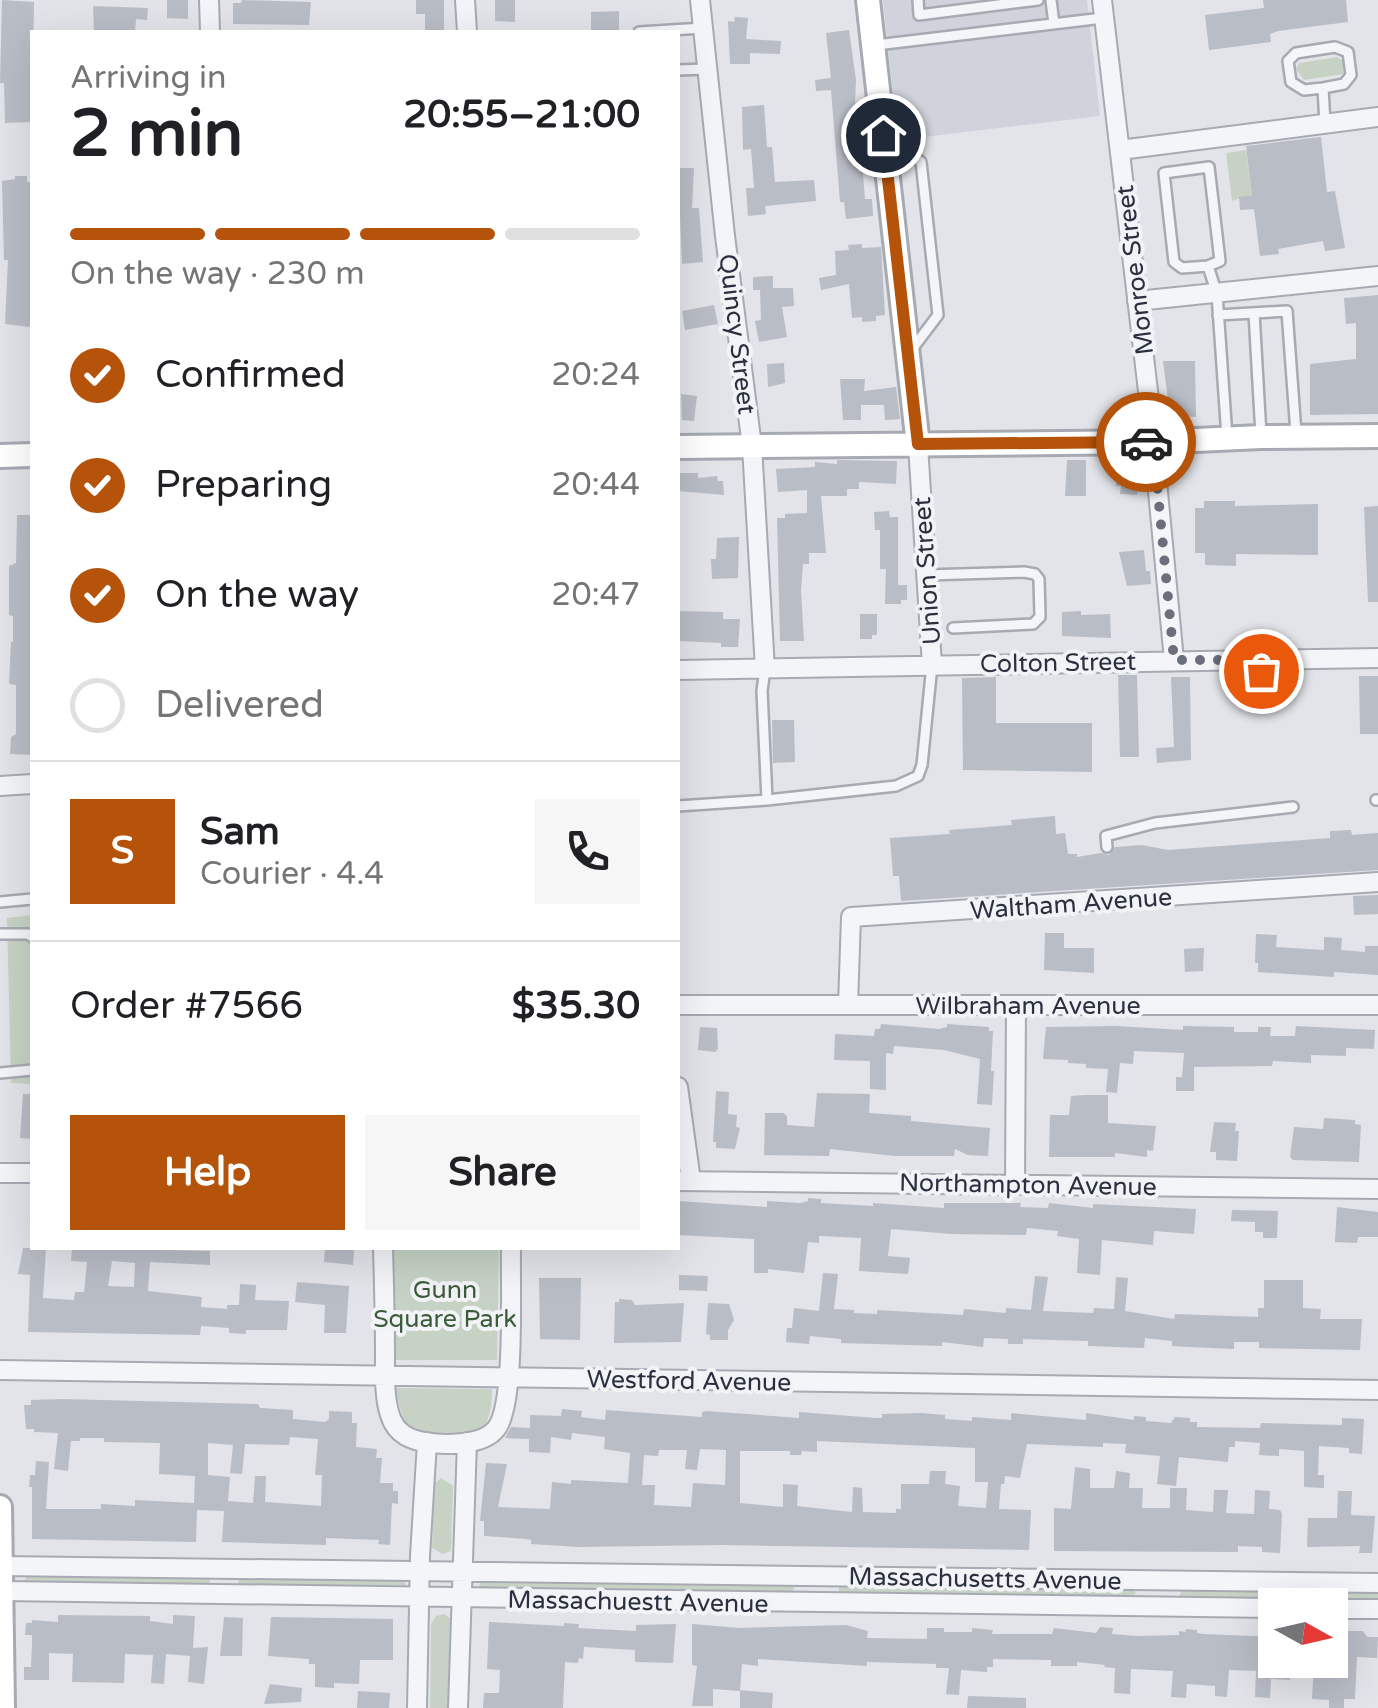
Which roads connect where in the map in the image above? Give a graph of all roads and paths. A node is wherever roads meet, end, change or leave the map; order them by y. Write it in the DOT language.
graph roads {
  1 [pos="210,0"];
  2 [pos="466,0"];
  3 [pos="700,0"];
  4 [pos="868,0"];
  5 [pos="918,0"];
  6 [pos="1038,0"];
  7 [pos="1051,0"];
  8 [pos="1104,9"];
  9 [pos="1054,24"];
  10 [pos="703,28"];
  11 [pos="210,30"];
  12 [pos="466,30"];
  13 [pos="671,30"];
  14 [pos="873,45"];
  15 [pos="708,69"];
  16 [pos="680,70"];
  17 [pos="1322,88"];
  18 [pos="1378,118"];
  19 [pos="1325,124"];
  20 [pos="883,135"];
  21 [pos="1120,150"];
  22 [pos="1208,266"];
  23 [pos="1378,276"];
  24 [pos="1285,287"];
  25 [pos="1216,294"];
  26 [pos="1138,301"];
  27 [pos="1287,311"];
  28 [pos="1254,313"];
  29 [pos="1218,314"];
  30 [pos="908,354"];
  31 [pos="1262,436"];
  32 [pos="1296,436"];
  33 [pos="1378,436"];
  34 [pos="1227,438"];
  35 [pos="1153,442"];
  36 [pos="918,444"];
  37 [pos="680,446"];
  38 [pos="752,446"];
  39 [pos="30,455"];
  40 [pos="0,456"];
  41 [pos="926,576"];
  42 [pos="953,628"];
  43 [pos="1378,658"];
  44 [pos="1174,660"];
  45 [pos="932,665"];
  46 [pos="765,669"];
  47 [pos="680,670"];
  48 [pos="30,784"];
  49 [pos="0,786"];
  50 [pos="767,800"];
  51 [pos="680,806"];
  52 [pos="1293,807"];
  53 [pos="1107,847"];
  54 [pos="1378,882"];
  55 [pos="30,899"];
  56 [pos="0,902"];
  57 [pos="0,934"];
  58 [pos="30,936"];
  59 [pos="680,1005"];
  60 [pos="848,1005"];
  61 [pos="1016,1005"];
  62 [pos="1378,1005"];
  63 [pos="30,1070"];
  64 [pos="0,1073"];
  65 [pos="680,1118"];
  66 [pos="0,1173"];
  67 [pos="30,1173"];
  68 [pos="684,1181"];
  69 [pos="1015,1184"];
  70 [pos="1378,1188"];
  71 [pos="384,1250"];
  72 [pos="511,1250"];
  73 [pos="0,1370"];
  74 [pos="386,1376"];
  75 [pos="508,1378"];
  76 [pos="1378,1390"];
  77 [pos="427,1442"];
  78 [pos="466,1442"];
  79 [pos="0,1507"];
  80 [pos="1,1566"];
  81 [pos="226,1569"];
  82 [pos="420,1572"];
  83 [pos="462,1572"];
  84 [pos="816,1576"];
  85 [pos="1154,1580"];
  86 [pos="1378,1584"];
  87 [pos="2,1590"];
  88 [pos="226,1594"];
  89 [pos="419,1598"];
  90 [pos="461,1598"];
  91 [pos="815,1602"];
  92 [pos="1153,1606"];
  93 [pos="1258,1608"];
  94 [pos="1348,1609"];
  95 [pos="1378,1609"];
  96 [pos="3,1708"];
  97 [pos="417,1708"];
  98 [pos="458,1708"];
  1 -- 11 [label="street"];
  2 -- 12 [label="street"];
  3 -- 10 [label="street, Quincy Street"];
  4 -- 14 [label="street, Union Street"];
  5 -- 6 [label="lane"];
  7 -- 9 [label="lane"];
  8 -- 9 [label="lane"];
  8 -- 21 [label="street, Monroe Street"];
  9 -- 14 [label="lane"];
  10 -- 13 [label="lane"];
  10 -- 15 [label="street, Quincy Street"];
  14 -- 20 [label="street, Union Street"];
  15 -- 16 [label="lane"];
  15 -- 38 [label="street, Quincy Street"];
  17 -- 17 [label="lane"];
  17 -- 19 [label="lane"];
  18 -- 19 [label="street"];
  19 -- 21 [label="street"];
  20 -- 30 [label="street, Union Street"];
  20 -- 30 [label="lane"];
  21 -- 26 [label="street, Monroe Street"];
  22 -- 22 [label="lane"];
  22 -- 25 [label="lane"];
  23 -- 24 [label="street"];
  24 -- 25 [label="street"];
  24 -- 27 [label="lane"];
  25 -- 26 [label="street"];
  25 -- 29 [label="lane"];
  26 -- 35 [label="street, Monroe Street"];
  27 -- 28 [label="lane"];
  27 -- 32 [label="lane"];
  28 -- 29 [label="lane"];
  28 -- 31 [label="lane"];
  29 -- 34 [label="lane"];
  30 -- 36 [label="street, Union Street"];
  31 -- 32 [label="street"];
  31 -- 34 [label="street"];
  32 -- 33 [label="street"];
  34 -- 35 [label="street"];
  35 -- 36 [label="street"];
  35 -- 44 [label="street, Monroe Street"];
  36 -- 38 [label="street"];
  36 -- 41 [label="street, Union Street"];
  37 -- 38 [label="street"];
  38 -- 46 [label="street, Quincy Street"];
  39 -- 40 [label="street"];
  41 -- 42 [label="lane"];
  41 -- 45 [label="street, Union Street"];
  43 -- 44 [label="street, Colton Street"];
  44 -- 45 [label="street, Colton Street"];
  45 -- 46 [label="street, Colton Street"];
  45 -- 50 [label="lane"];
  46 -- 47 [label="street, Colton Street"];
  46 -- 50 [label="lane"];
  48 -- 49 [label="street"];
  50 -- 51 [label="lane"];
  52 -- 53 [label="lane"];
  54 -- 60 [label="street, Waltham Avenue"];
  55 -- 56 [label="lane"];
  57 -- 58 [label="lane"];
  59 -- 60 [label="street, Wilbraham Avenue"];
  60 -- 61 [label="street, Wilbraham Avenue"];
  61 -- 62 [label="street, Wilbraham Avenue"];
  61 -- 69 [label="street"];
  63 -- 64 [label="lane"];
  65 -- 68 [label="street"];
  66 -- 67 [label="street"];
  68 -- 69 [label="street, Northampton Avenue"];
  69 -- 70 [label="street, Northampton Avenue"];
  71 -- 74 [label="street"];
  72 -- 75 [label="street"];
  73 -- 74 [label="street, Westford Avenue"];
  74 -- 75 [label="street, Westford Avenue"];
  74 -- 77 [label="street"];
  75 -- 76 [label="street, Westford Avenue"];
  75 -- 78 [label="street"];
  77 -- 78 [label="street"];
  77 -- 82 [label="street"];
  78 -- 83 [label="street"];
  79 -- 80 [label="street"];
  80 -- 81 [label="street, Massachusetts Avenue"];
  80 -- 87 [label="street"];
  81 -- 82 [label="street, Massachusetts Avenue"];
  81 -- 88 [label="street"];
  82 -- 83 [label="street, Massachusetts Avenue"];
  82 -- 89 [label="street"];
  83 -- 84 [label="street, Massachusetts Avenue"];
  83 -- 90 [label="street"];
  84 -- 85 [label="street, Massachusetts Avenue"];
  84 -- 91 [label="street, Massachusetts Avenue"];
  85 -- 86 [label="street, Massachusetts Avenue"];
  85 -- 92 [label="street, Massachusetts Avenue"];
  87 -- 88 [label="street, Massachuestt Avenue"];
  87 -- 96 [label="street"];
  88 -- 89 [label="street, Massachuestt Avenue"];
  89 -- 90 [label="street, Massachuestt Avenue"];
  89 -- 97 [label="street"];
  90 -- 91 [label="street, Massachuestt Avenue"];
  90 -- 98 [label="street"];
  91 -- 92 [label="street, Massachuestt Avenue"];
  92 -- 93 [label="street, Massachuestt Avenue"];
  94 -- 95 [label="street"];
}
